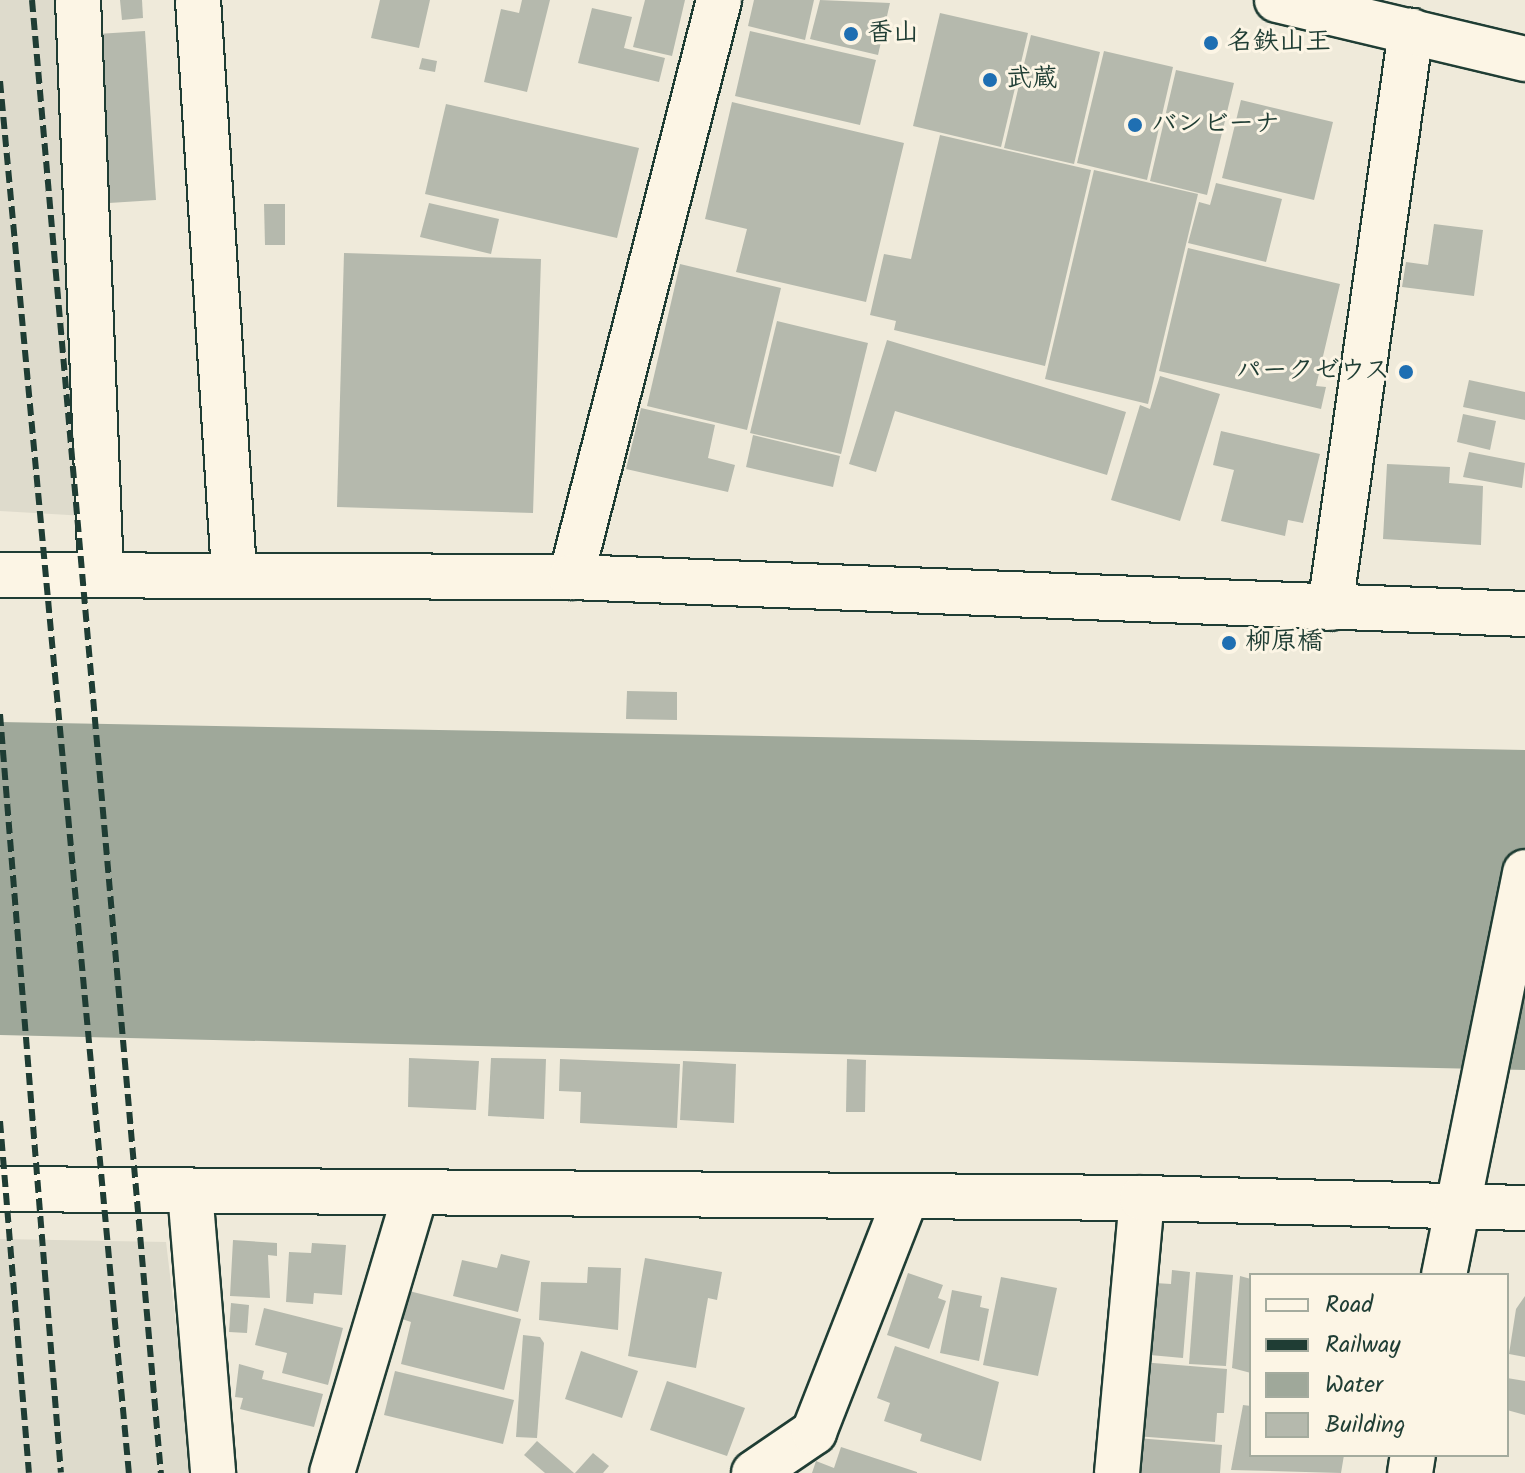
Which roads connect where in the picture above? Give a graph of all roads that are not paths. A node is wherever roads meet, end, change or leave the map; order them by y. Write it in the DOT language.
graph roads {
  1 [pos="78,0"];
  2 [pos="198,0"];
  3 [pos="719,0"];
  4 [pos="1277,0"];
  5 [pos="1411,31"];
  6 [pos="1525,59"];
  7 [pos="234,573"];
  8 [pos="101,574"];
  9 [pos="0,575"];
  10 [pos="571,577"];
  11 [pos="1330,608"];
  12 [pos="1525,614"];
  13 [pos="1525,872"];
  14 [pos="0,1189"];
  15 [pos="190,1191"];
  16 [pos="415,1194"];
  17 [pos="906,1197"];
  18 [pos="1142,1198"];
  19 [pos="1456,1207"];
  20 [pos="1525,1208"];
  21 [pos="1444,1273"];
  22 [pos="213,1473"];
  23 [pos="332,1473"];
  24 [pos="754,1473"];
  25 [pos="1117,1473"];
  1 -- 8 [label="street"];
  2 -- 7 [label="street"];
  3 -- 10 [label="street"];
  4 -- 5 [label="street"];
  5 -- 6 [label="street"];
  5 -- 11 [label="street"];
  7 -- 8 [label="street"];
  7 -- 10 [label="street"];
  8 -- 9 [label="street"];
  10 -- 11 [label="street"];
  11 -- 12 [label="street"];
  13 -- 19 [label="street"];
  14 -- 15 [label="street"];
  15 -- 16 [label="street"];
  15 -- 22 [label="street"];
  16 -- 17 [label="street"];
  16 -- 23 [label="street"];
  17 -- 18 [label="street"];
  17 -- 24 [label="street"];
  18 -- 19 [label="street"];
  18 -- 25 [label="street"];
  19 -- 20 [label="street"];
  19 -- 21 [label="street"];
}
